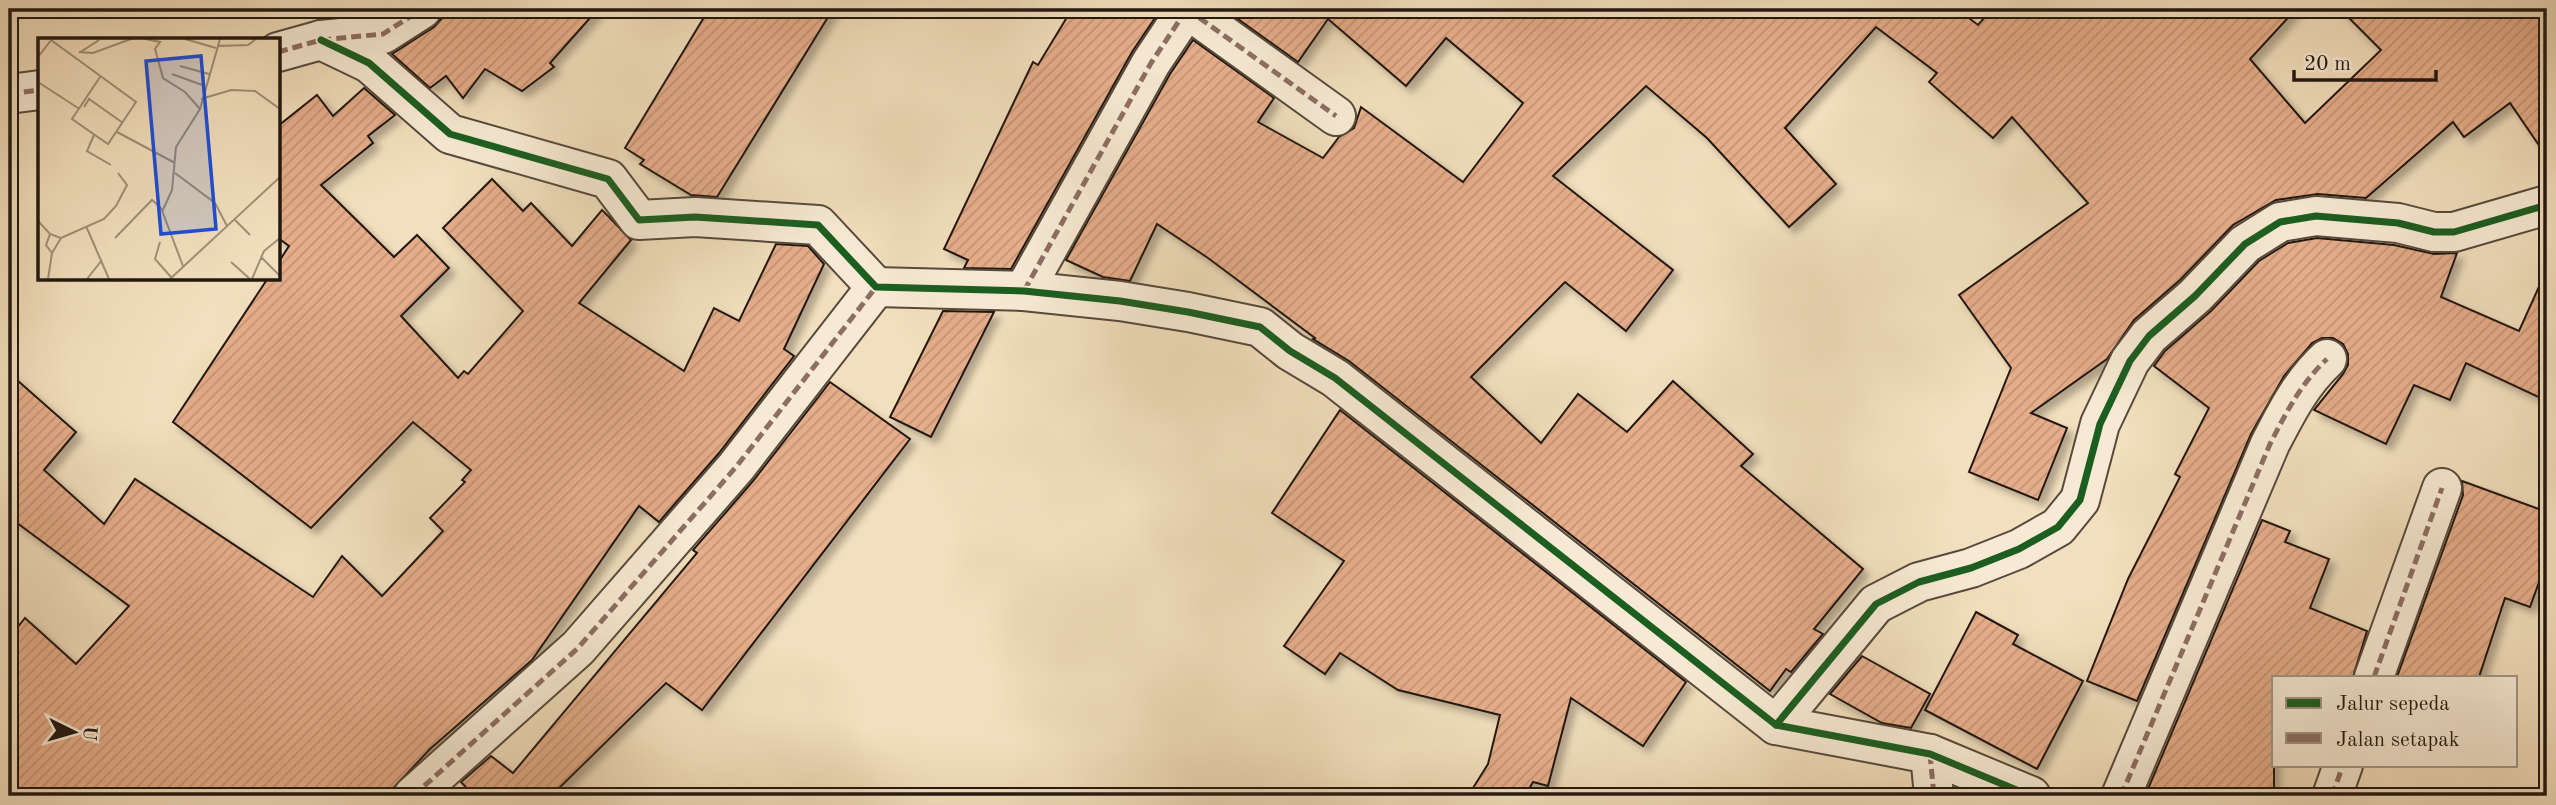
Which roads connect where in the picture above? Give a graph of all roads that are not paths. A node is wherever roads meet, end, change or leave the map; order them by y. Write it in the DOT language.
graph roads {
  1 [pos="422,9"];
  2 [pos="1187,9"];
  3 [pos="321,40"];
  4 [pos="280,51"];
  5 [pos="38,90"];
  6 [pos="9,94"];
  7 [pos="1336,116"];
  8 [pos="2547,205"];
  9 [pos="876,287"];
  10 [pos="1024,291"];
  11 [pos="2327,359"];
  12 [pos="2442,488"];
  13 [pos="2374,676"];
  14 [pos="1776,725"];
  15 [pos="1930,754"];
  16 [pos="2343,766"];
  17 [pos="413,796"];
  18 [pos="1934,796"];
  19 [pos="2031,796"];
  20 [pos="2122,796"];
  21 [pos="2332,796"];
  1 -- 3 [label="street"];
  2 -- 7 [label="street"];
  2 -- 10 [label="street"];
  3 -- 4 [label="street"];
  3 -- 9 [label="street"];
  5 -- 6 [label="street"];
  8 -- 14 [label="street"];
  9 -- 10 [label="street"];
  9 -- 17 [label="street"];
  10 -- 14 [label="street"];
  11 -- 20 [label="street"];
  12 -- 13 [label="street"];
  14 -- 15 [label="street"];
  15 -- 18 [label="street"];
  15 -- 19 [label="street"];
  16 -- 21 [label="street"];
}
